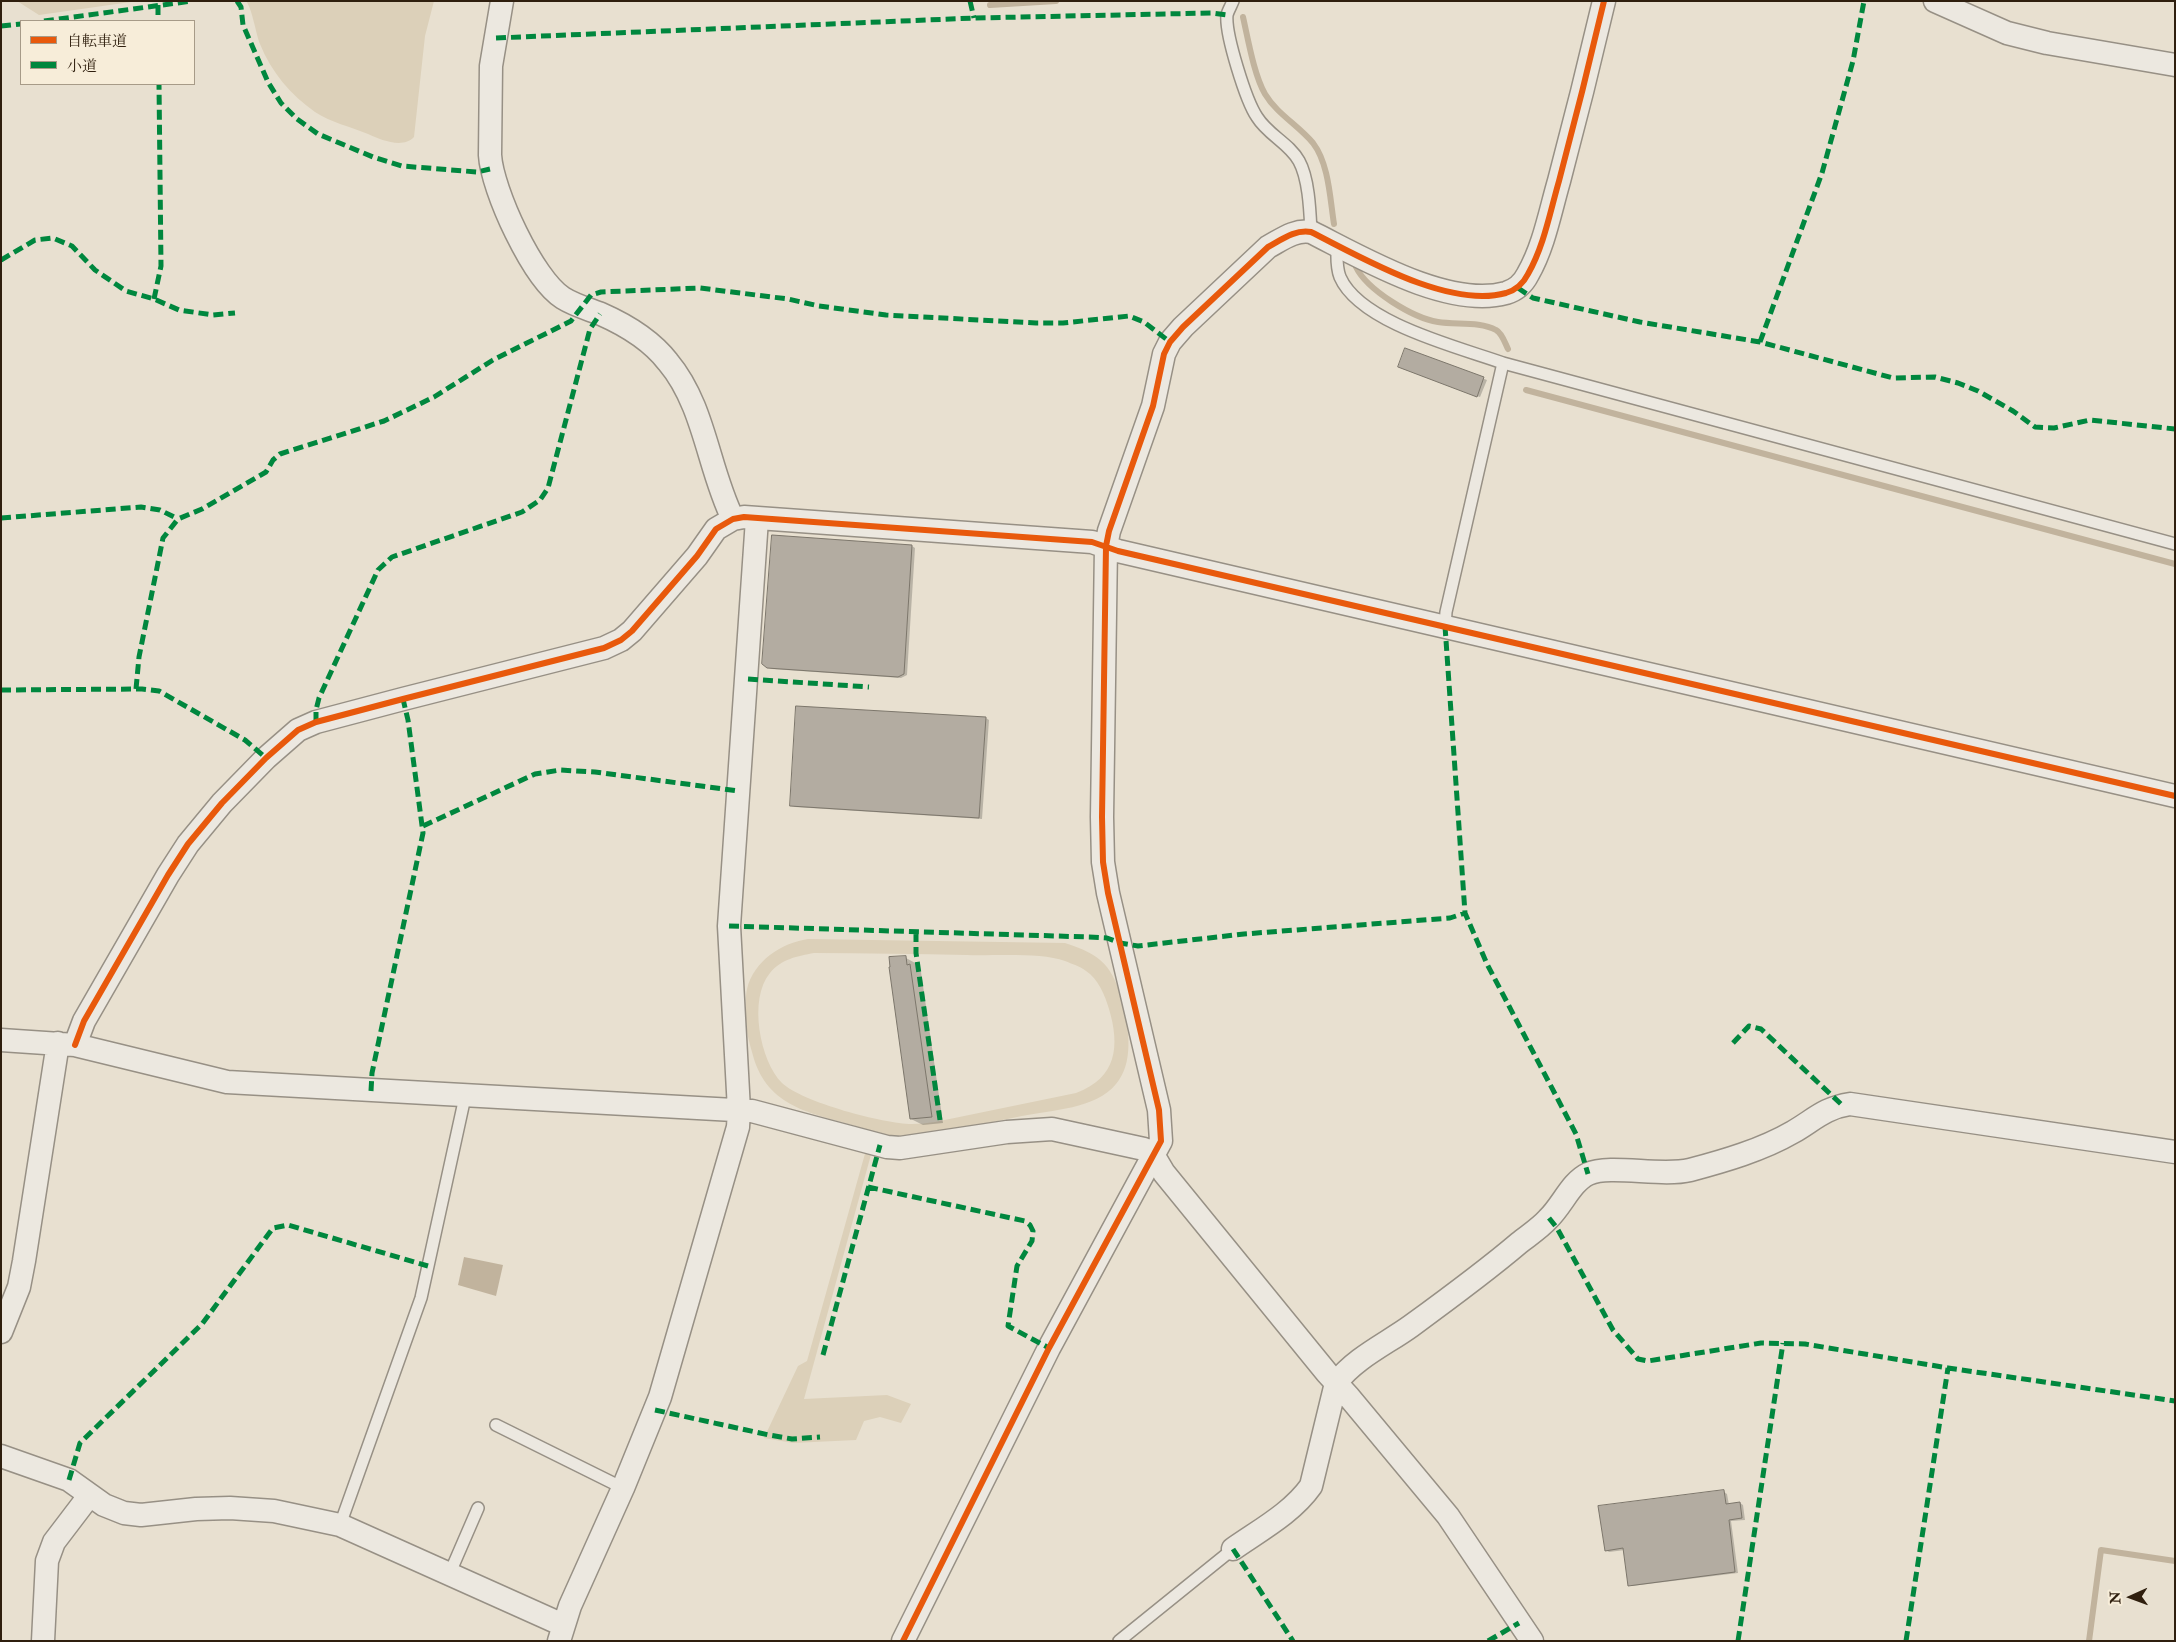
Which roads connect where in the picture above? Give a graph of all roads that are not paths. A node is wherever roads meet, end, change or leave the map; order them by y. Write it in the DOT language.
graph roads {
  1 [pos="502,1"];
  2 [pos="1233,1"];
  3 [pos="1604,1"];
  4 [pos="1935,1"];
  5 [pos="2175,65"];
  6 [pos="1311,232"];
  7 [pos="1337,246"];
  8 [pos="1503,363"];
  9 [pos="733,519"];
  10 [pos="757,519"];
  11 [pos="2175,544"];
  12 [pos="1106,546"];
  13 [pos="1445,626"];
  14 [pos="2175,796"];
  15 [pos="1,1040"];
  16 [pos="67,1044"];
  17 [pos="465,1097"];
  18 [pos="739,1110"];
  19 [pos="2175,1152"];
  20 [pos="1154,1156"];
  21 [pos="1,1332"];
  22 [pos="1336,1383"];
  23 [pos="496,1425"];
  24 [pos="1,1456"];
  25 [pos="623,1488"];
  26 [pos="89,1496"];
  27 [pos="478,1508"];
  28 [pos="340,1525"];
  29 [pos="1233,1549"];
  30 [pos="449,1575"];
  31 [pos="561,1633"];
  32 [pos="42,1641"];
  33 [pos="903,1641"];
  34 [pos="1119,1641"];
  35 [pos="1532,1641"];
  1 -- 9 [label="street"];
  2 -- 6 [label="lane"];
  3 -- 7 [label="street"];
  4 -- 5 [label="street"];
  6 -- 7 [label="street"];
  6 -- 12 [label="street"];
  7 -- 8 [label="lane"];
  8 -- 11 [label="lane"];
  8 -- 13 [label="lane"];
  9 -- 10 [label="street"];
  9 -- 16 [label="street"];
  10 -- 12 [label="street"];
  10 -- 18 [label="street"];
  12 -- 13 [label="street"];
  12 -- 20 [label="street"];
  13 -- 14 [label="street"];
  15 -- 16 [label="street"];
  16 -- 17 [label="street"];
  16 -- 21 [label="street"];
  17 -- 18 [label="street"];
  17 -- 28 [label="lane"];
  18 -- 20 [label="street"];
  18 -- 25 [label="street"];
  19 -- 22 [label="street"];
  20 -- 22 [label="street"];
  20 -- 33 [label="street"];
  22 -- 29 [label="street"];
  22 -- 35 [label="street"];
  23 -- 25 [label="lane"];
  24 -- 26 [label="street"];
  25 -- 31 [label="street"];
  26 -- 28 [label="street"];
  26 -- 32 [label="street"];
  27 -- 30 [label="lane"];
  28 -- 30 [label="street"];
  29 -- 34 [label="lane"];
  30 -- 31 [label="street"];
}
